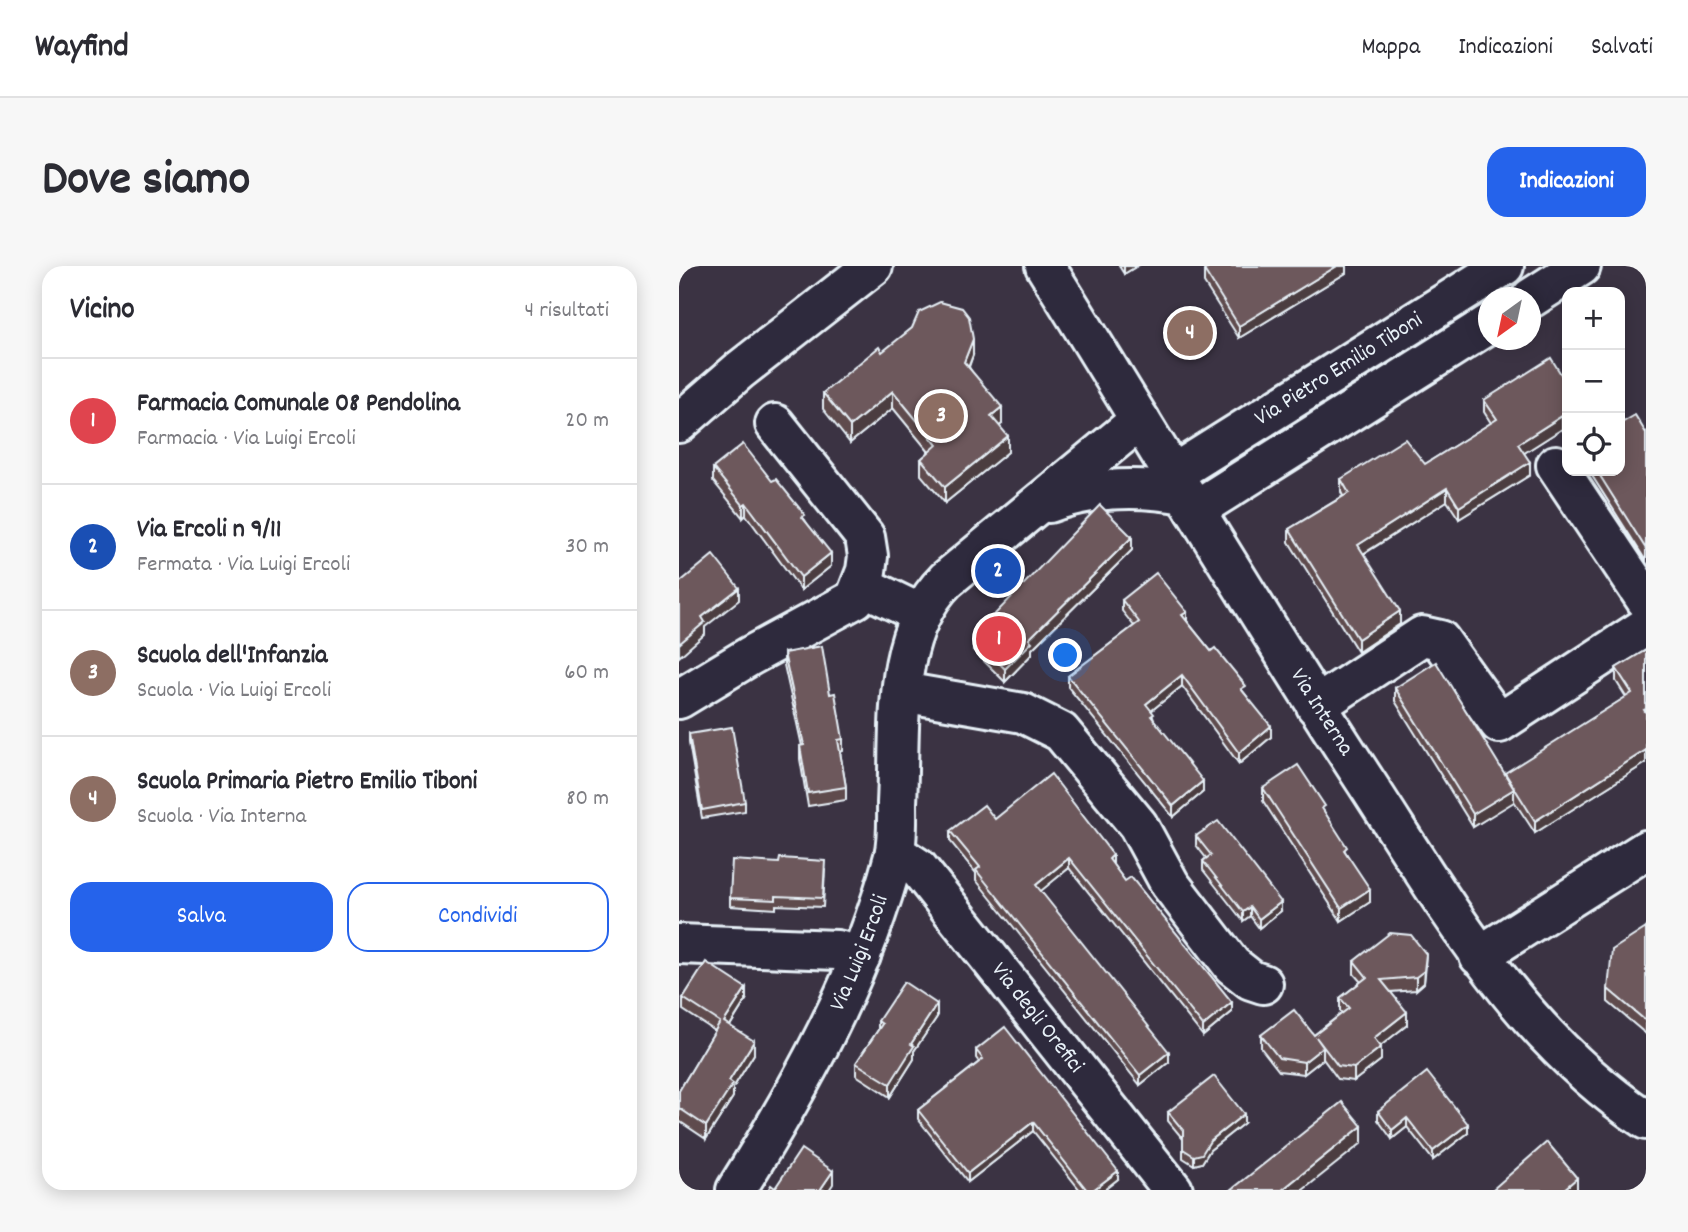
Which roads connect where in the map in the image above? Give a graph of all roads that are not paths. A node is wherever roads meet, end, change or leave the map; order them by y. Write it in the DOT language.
graph roads {
  1 [pos="873,266"];
  2 [pos="1045,266"];
  3 [pos="1504,266"];
  4 [pos="1581,266"];
  5 [pos="1541,292"];
  6 [pos="1478,330"];
  7 [pos="1140,420"];
  8 [pos="679,423"];
  9 [pos="775,424"];
  10 [pos="1556,466"];
  11 [pos="1184,493"];
  12 [pos="1035,509"];
  13 [pos="863,586"];
  14 [pos="1646,600"];
  15 [pos="921,614"];
  16 [pos="1646,628"];
  17 [pos="902,692"];
  18 [pos="679,699"];
  19 [pos="1316,706"];
  20 [pos="1646,850"];
  21 [pos="895,853"];
  22 [pos="679,944"];
  23 [pos="861,956"];
  24 [pos="1479,956"];
  25 [pos="1263,984"];
  26 [pos="1646,1120"];
  27 [pos="736,1190"];
  28 [pos="1173,1190"];
  1 -- 8 [label="street"];
  2 -- 7 [label="street, Via Interna"];
  3 -- 11 [label="street, Via Pietro Emilio Tiboni"];
  4 -- 5 [label="street"];
  6 -- 11 [label="street, Via Pietro Emilio Tiboni"];
  7 -- 11 [label="street, Via Interna"];
  7 -- 12 [label="street, Via Luigi Ercoli"];
  9 -- 13 [label="street"];
  10 -- 14 [label="street"];
  11 -- 12 [label="street, Via Luigi Ercoli"];
  11 -- 19 [label="street, Via Interna"];
  12 -- 15 [label="street, Via Luigi Ercoli"];
  13 -- 15 [label="street"];
  13 -- 18 [label="street"];
  15 -- 17 [label="street, Via Luigi Ercoli"];
  16 -- 19 [label="street"];
  17 -- 21 [label="street, Via Luigi Ercoli"];
  17 -- 25 [label="street"];
  19 -- 24 [label="street, Via Interna"];
  20 -- 24 [label="street"];
  21 -- 23 [label="street, Via Luigi Ercoli"];
  21 -- 28 [label="street, Via degli Orefici"];
  22 -- 23 [label="street"];
  23 -- 27 [label="street, Via Luigi Ercoli"];
  24 -- 26 [label="street, Via Interna"];
}
